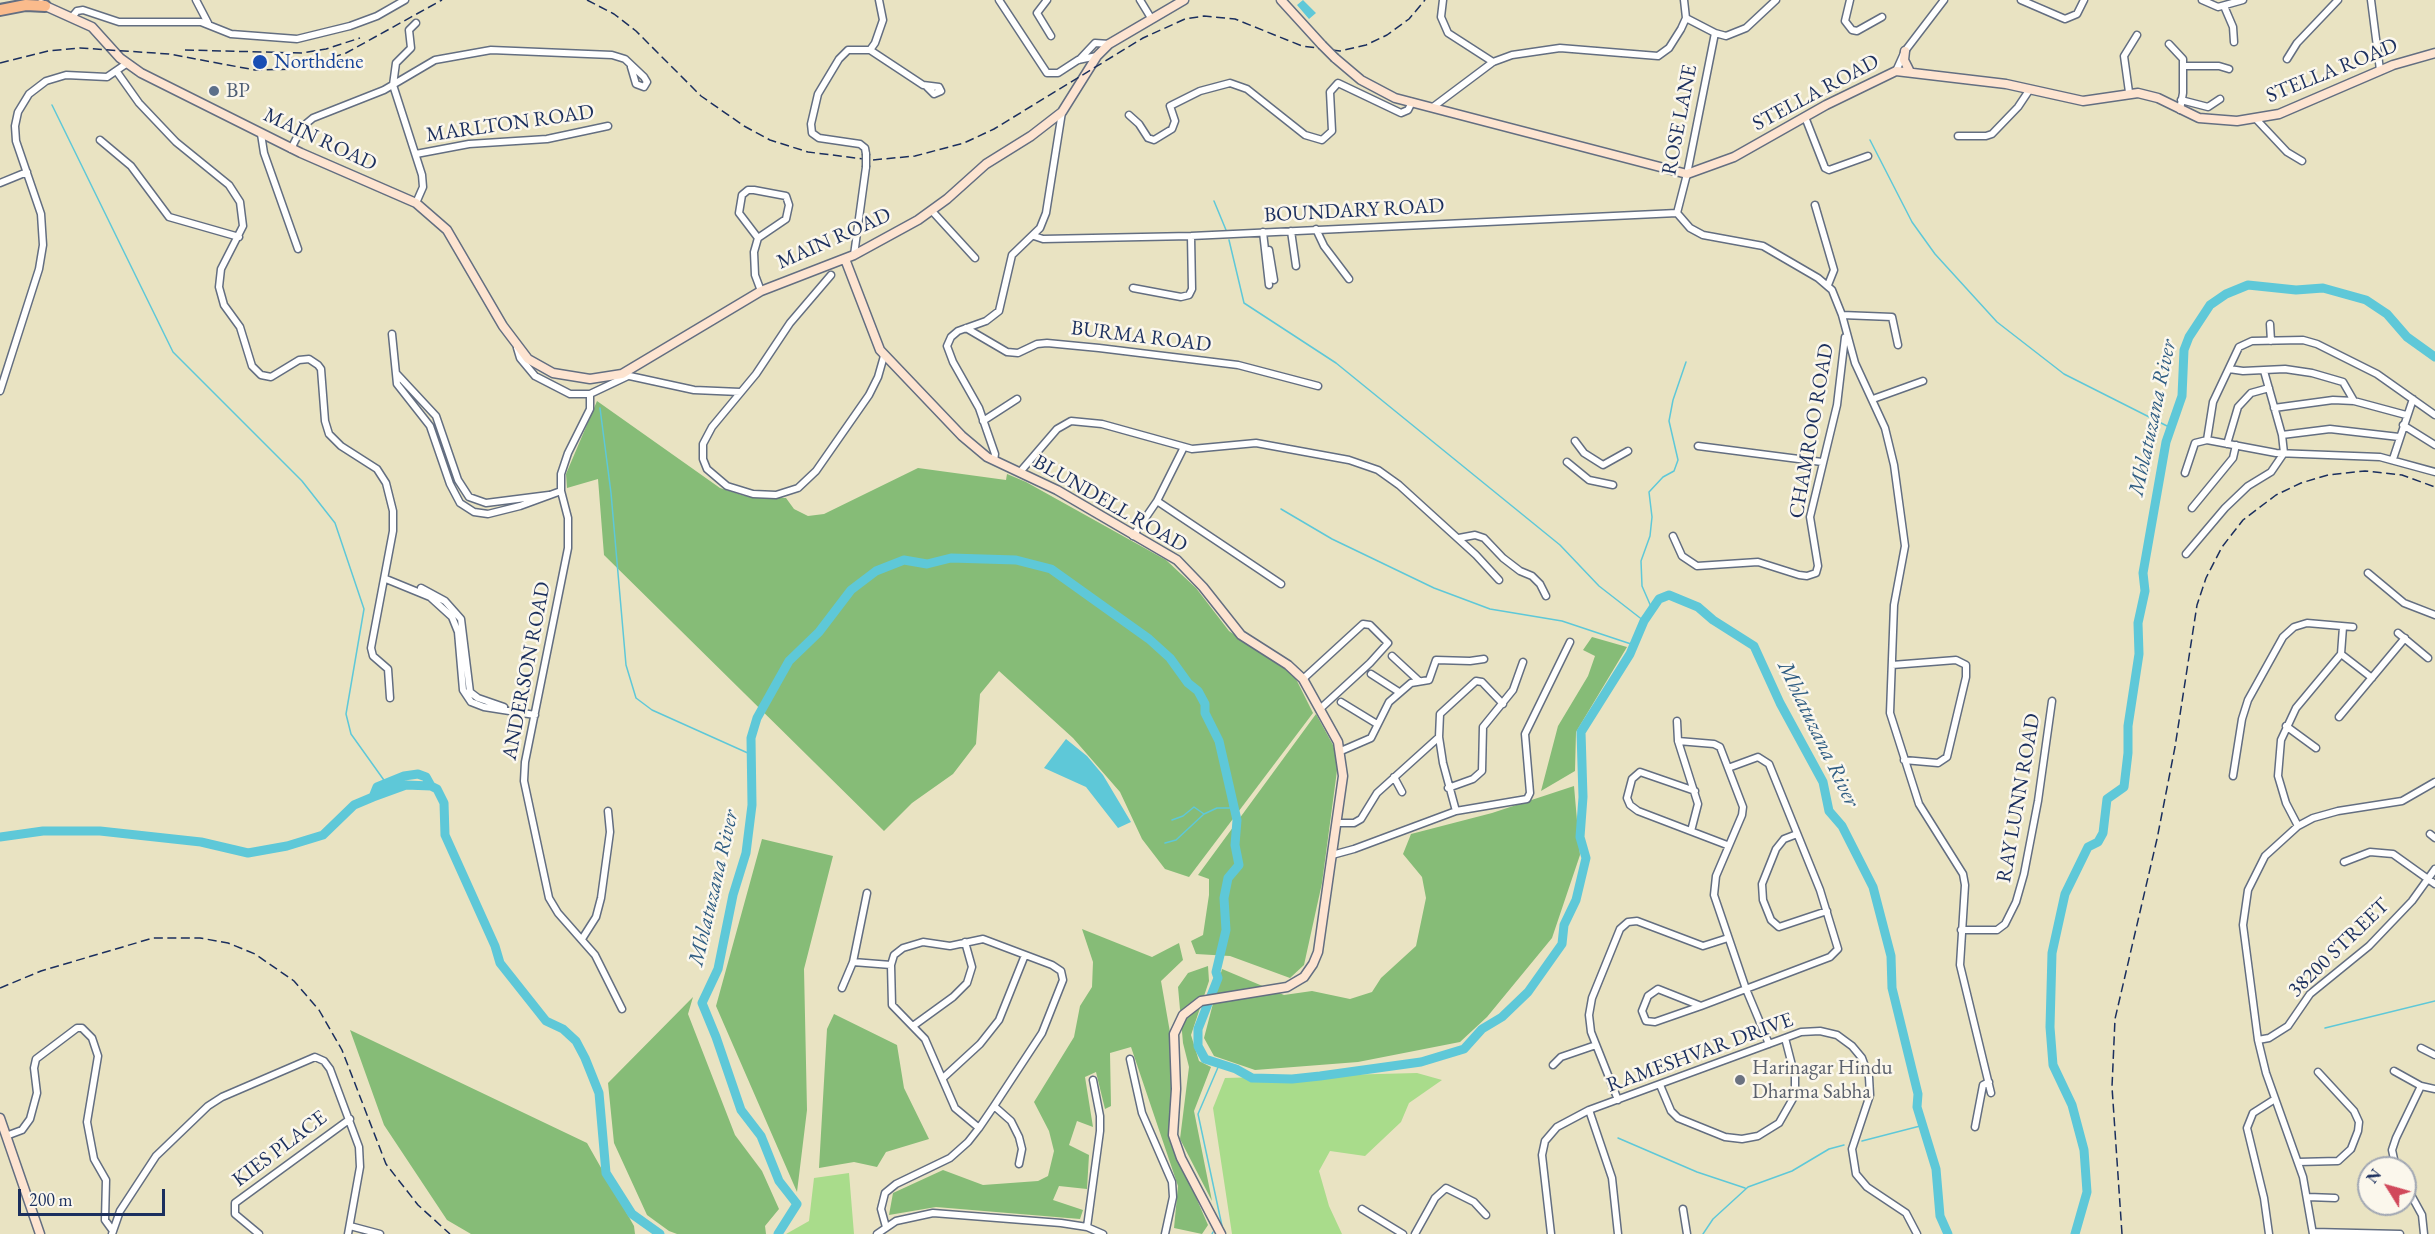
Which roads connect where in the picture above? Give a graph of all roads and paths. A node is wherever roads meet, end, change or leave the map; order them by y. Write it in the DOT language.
graph roads {
  1 [pos="195,0"];
  2 [pos="405,0"];
  3 [pos="879,0"];
  4 [pos="999,0"];
  5 [pos="1047,0"];
  6 [pos="1140,0"];
  7 [pos="1184,0"];
  8 [pos="1281,0"];
  9 [pos="1443,0"];
  10 [pos="1684,0"];
  11 [pos="1776,0"];
  12 [pos="1850,0"];
  13 [pos="1944,0"];
  14 [pos="2021,0"];
  15 [pos="2084,0"];
  16 [pos="2202,0"];
  17 [pos="2243,0"];
  18 [pos="2338,0"];
  19 [pos="2371,0"];
  20 [pos="37,2"];
  21 [pos="7,6"];
  22 [pos="2224,6"];
  23 [pos="72,17"];
  24 [pos="1882,17"];
  25 [pos="1151,18"];
  26 [pos="1686,18"];
  27 [pos="208,23"];
  28 [pos="416,23"];
  29 [pos="1715,33"];
  30 [pos="2137,35"];
  31 [pos="1051,36"];
  32 [pos="2234,42"];
  33 [pos="1109,44"];
  34 [pos="2169,44"];
  35 [pos="870,50"];
  36 [pos="1905,51"];
  37 [pos="2435,53"];
  38 [pos="1097,56"];
  39 [pos="2287,59"];
  40 [pos="1078,60"];
  41 [pos="1493,62"];
  42 [pos="126,64"];
  43 [pos="2183,66"];
  44 [pos="632,67"];
  45 [pos="2229,69"];
  46 [pos="2380,70"];
  47 [pos="1896,71"];
  48 [pos="117,72"];
  49 [pos="1910,72"];
  50 [pos="393,85"];
  51 [pos="927,87"];
  52 [pos="2030,88"];
  53 [pos="2129,93"];
  54 [pos="2220,99"];
  55 [pos="2181,100"];
  56 [pos="1412,102"];
  57 [pos="1433,107"];
  58 [pos="2180,110"];
  59 [pos="1062,111"];
  60 [pos="1129,115"];
  61 [pos="1805,117"];
  62 [pos="2256,119"];
  63 [pos="608,126"];
  64 [pos="261,134"];
  65 [pos="1958,136"];
  66 [pos="100,140"];
  67 [pos="291,149"];
  68 [pos="416,154"];
  69 [pos="1868,156"];
  70 [pos="2302,161"];
  71 [pos="27,172"];
  72 [pos="1687,174"];
  73 [pos="0,183"];
  74 [pos="416,203"];
  75 [pos="1815,205"];
  76 [pos="932,210"];
  77 [pos="1677,213"];
  78 [pos="1316,229"];
  79 [pos="1291,231"];
  80 [pos="1264,232"];
  81 [pos="1034,236"];
  82 [pos="1191,236"];
  83 [pos="239,237"];
  84 [pos="758,238"];
  85 [pos="298,249"];
  86 [pos="854,255"];
  87 [pos="975,258"];
  88 [pos="845,259"];
  89 [pos="1296,266"];
  90 [pos="831,275"];
  91 [pos="1349,279"];
  92 [pos="1271,283"];
  93 [pos="1828,285"];
  94 [pos="1133,288"];
  95 [pos="761,291"];
  96 [pos="1842,315"];
  97 [pos="2270,324"];
  98 [pos="966,328"];
  99 [pos="1845,330"];
  100 [pos="392,334"];
  101 [pos="2271,341"];
  102 [pos="1898,345"];
  103 [pos="517,348"];
  104 [pos="884,356"];
  105 [pos="2229,369"];
  106 [pos="2264,371"];
  107 [pos="396,373"];
  108 [pos="625,375"];
  109 [pos="1923,381"];
  110 [pos="1318,386"];
  111 [pos="2269,388"];
  112 [pos="0,391"];
  113 [pos="740,392"];
  114 [pos="590,394"];
  115 [pos="1017,399"];
  116 [pos="1873,399"];
  117 [pos="2413,399"];
  118 [pos="2354,401"];
  119 [pos="2274,408"];
  120 [pos="2406,415"];
  121 [pos="2435,415"];
  122 [pos="984,421"];
  123 [pos="2403,425"];
  124 [pos="2282,435"];
  125 [pos="2399,436"];
  126 [pos="2206,440"];
  127 [pos="1575,441"];
  128 [pos="2227,444"];
  129 [pos="2236,445"];
  130 [pos="1698,446"];
  131 [pos="2435,446"];
  132 [pos="1184,447"];
  133 [pos="1628,451"];
  134 [pos="2284,453"];
  135 [pos="2393,459"];
  136 [pos="994,460"];
  137 [pos="1567,462"];
  138 [pos="1822,462"];
  139 [pos="1020,472"];
  140 [pos="2435,472"];
  141 [pos="2185,473"];
  142 [pos="1613,485"];
  143 [pos="561,491"];
  144 [pos="553,495"];
  145 [pos="1157,501"];
  146 [pos="2192,508"];
  147 [pos="1133,536"];
  148 [pos="1673,536"];
  149 [pos="1459,538"];
  150 [pos="2186,554"];
  151 [pos="2368,573"];
  152 [pos="386,577"];
  153 [pos="1499,580"];
  154 [pos="1281,584"];
  155 [pos="1545,596"];
  156 [pos="2435,615"];
  157 [pos="2343,627"];
  158 [pos="2353,627"];
  159 [pos="2398,633"];
  160 [pos="2405,638"];
  161 [pos="1570,642"];
  162 [pos="2341,654"];
  163 [pos="1392,656"];
  164 [pos="2428,658"];
  165 [pos="1484,659"];
  166 [pos="1523,662"];
  167 [pos="1892,665"];
  168 [pos="1371,674"];
  169 [pos="1303,678"];
  170 [pos="2372,678"];
  171 [pos="1419,681"];
  172 [pos="1399,692"];
  173 [pos="390,698"];
  174 [pos="2052,701"];
  175 [pos="1341,702"];
  176 [pos="1503,704"];
  177 [pos="1321,708"];
  178 [pos="536,715"];
  179 [pos="2339,717"];
  180 [pos="1677,720"];
  181 [pos="1377,724"];
  182 [pos="2286,726"];
  183 [pos="1439,737"];
  184 [pos="1678,741"];
  185 [pos="2316,748"];
  186 [pos="1341,751"];
  187 [pos="1904,760"];
  188 [pos="1728,768"];
  189 [pos="2233,776"];
  190 [pos="1394,777"];
  191 [pos="2435,782"];
  192 [pos="1448,788"];
  193 [pos="1695,791"];
  194 [pos="1402,792"];
  195 [pos="608,811"];
  196 [pos="1456,811"];
  197 [pos="1336,823"];
  198 [pos="2298,826"];
  199 [pos="1691,831"];
  200 [pos="1797,834"];
  201 [pos="1727,845"];
  202 [pos="1332,855"];
  203 [pos="2344,862"];
  204 [pos="2435,869"];
  205 [pos="2428,879"];
  206 [pos="2435,884"];
  207 [pos="867,893"];
  208 [pos="1827,911"];
  209 [pos="1961,930"];
  210 [pos="1728,938"];
  211 [pos="582,939"];
  212 [pos="965,942"];
  213 [pos="1025,955"];
  214 [pos="853,962"];
  215 [pos="891,965"];
  216 [pos="842,988"];
  217 [pos="1746,988"];
  218 [pos="1701,1006"];
  219 [pos="622,1009"];
  220 [pos="913,1026"];
  221 [pos="1785,1038"];
  222 [pos="2258,1040"];
  223 [pos="1769,1044"];
  224 [pos="1596,1045"];
  225 [pos="2421,1048"];
  226 [pos="2435,1055"];
  227 [pos="1130,1059"];
  228 [pos="1553,1065"];
  229 [pos="2394,1071"];
  230 [pos="2318,1072"];
  231 [pos="943,1078"];
  232 [pos="1093,1080"];
  233 [pos="1989,1082"];
  234 [pos="1660,1085"];
  235 [pos="2421,1086"];
  236 [pos="2435,1089"];
  237 [pos="1991,1093"];
  238 [pos="2275,1099"];
  239 [pos="1618,1100"];
  240 [pos="994,1106"];
  241 [pos="1589,1110"];
  242 [pos="0,1118"];
  243 [pos="350,1119"];
  244 [pos="1975,1127"];
  245 [pos="979,1128"];
  246 [pos="6,1136"];
  247 [pos="2393,1156"];
  248 [pos="2298,1162"];
  249 [pos="1019,1164"];
  250 [pos="2308,1197"];
  251 [pos="2335,1198"];
  252 [pos="1362,1209"];
  253 [pos="1683,1209"];
  254 [pos="2417,1209"];
  255 [pos="1486,1215"];
  256 [pos="350,1226"];
  257 [pos="886,1227"];
  258 [pos="1087,1227"];
  259 [pos="113,1232"];
  260 [pos="2313,1233"];
  261 [pos="40,1234"];
  262 [pos="259,1234"];
  263 [pos="348,1234"];
  264 [pos="380,1234"];
  265 [pos="877,1234"];
  266 [pos="1103,1234"];
  267 [pos="1165,1234"];
  268 [pos="1221,1234"];
  269 [pos="1403,1234"];
  270 [pos="1415,1234"];
  271 [pos="1551,1234"];
  272 [pos="1618,1234"];
  273 [pos="1687,1234"];
  274 [pos="1917,1234"];
  275 [pos="2269,1234"];
  276 [pos="2400,1234"];
  277 [pos="2424,1234"];
  1 -- 27 [label="street"];
  2 -- 27 [label="street"];
  3 -- 35 [label="street"];
  4 -- 40 [label="street"];
  5 -- 31 [label="street"];
  6 -- 25 [label="street"];
  7 -- 25 [label="main road, MAIN ROAD"];
  8 -- 56 [label="main road, bridge"];
  9 -- 41 [label="street"];
  10 -- 26 [label="street"];
  11 -- 29 [label="street"];
  12 -- 24 [label="street"];
  13 -- 36 [label="street"];
  14 -- 15 [label="street"];
  16 -- 22 [label="street"];
  17 -- 22 [label="street"];
  18 -- 39 [label="street"];
  19 -- 46 [label="street"];
  20 -- 21 [label="highway"];
  20 -- 23 [label="main road, MAIN ROAD"];
  22 -- 32 [label="street"];
  23 -- 27 [label="street"];
  23 -- 42 [label="main road, MAIN ROAD"];
  25 -- 33 [label="main road, MAIN ROAD"];
  26 -- 29 [label="street"];
  26 -- 41 [label="street"];
  28 -- 50 [label="street"];
  29 -- 72 [label="street, ROSE LANE"];
  30 -- 53 [label="street"];
  33 -- 38 [label="main road, MAIN ROAD"];
  33 -- 40 [label="street"];
  34 -- 43 [label="street"];
  35 -- 51 [label="street"];
  35 -- 86 [label="street, bridge"];
  36 -- 47 [label="street"];
  36 -- 49 [label="main road"];
  37 -- 46 [label="main road, STELLA ROAD"];
  38 -- 40 [label="street"];
  38 -- 59 [label="main road, MAIN ROAD"];
  41 -- 57 [label="street"];
  42 -- 48 [label="street"];
  42 -- 64 [label="main road, MAIN ROAD"];
  43 -- 45 [label="street"];
  43 -- 55 [label="street"];
  44 -- 50 [label="street"];
  46 -- 62 [label="main road, STELLA ROAD"];
  47 -- 49 [label="main road, STELLA ROAD"];
  47 -- 61 [label="main road, STELLA ROAD"];
  48 -- 71 [label="street"];
  48 -- 83 [label="street"];
  49 -- 52 [label="main road, STELLA ROAD"];
  50 -- 67 [label="street"];
  50 -- 68 [label="street"];
  52 -- 53 [label="main road, STELLA ROAD"];
  52 -- 65 [label="street"];
  53 -- 58 [label="main road, STELLA ROAD"];
  54 -- 55 [label="street"];
  55 -- 58 [label="street"];
  56 -- 57 [label="main road"];
  56 -- 60 [label="street"];
  57 -- 72 [label="main road"];
  58 -- 62 [label="main road, STELLA ROAD"];
  59 -- 76 [label="main road, MAIN ROAD"];
  59 -- 81 [label="street"];
  61 -- 69 [label="street"];
  61 -- 72 [label="main road, STELLA ROAD"];
  62 -- 70 [label="street"];
  63 -- 68 [label="street, MARLTON ROAD"];
  64 -- 67 [label="main road, MAIN ROAD"];
  64 -- 85 [label="street"];
  66 -- 83 [label="street"];
  67 -- 74 [label="main road, MAIN ROAD"];
  68 -- 74 [label="street"];
  71 -- 73 [label="street"];
  71 -- 112 [label="street"];
  72 -- 77 [label="street, ROSE LANE"];
  74 -- 103 [label="main road, MAIN ROAD"];
  75 -- 93 [label="street"];
  76 -- 86 [label="main road, MAIN ROAD"];
  76 -- 87 [label="street"];
  77 -- 78 [label="street, BOUNDARY ROAD"];
  77 -- 93 [label="street"];
  78 -- 79 [label="street, BOUNDARY ROAD"];
  78 -- 91 [label="street"];
  79 -- 80 [label="street, BOUNDARY ROAD"];
  79 -- 89 [label="street"];
  80 -- 82 [label="street, BOUNDARY ROAD"];
  80 -- 92 [label="street"];
  81 -- 82 [label="street, BOUNDARY ROAD"];
  81 -- 98 [label="street"];
  82 -- 94 [label="street"];
  83 -- 152 [label="street"];
  84 -- 84 [label="street"];
  84 -- 95 [label="street"];
  86 -- 88 [label="main road, MAIN ROAD"];
  88 -- 95 [label="main road, MAIN ROAD"];
  88 -- 104 [label="main road, BLUNDELL ROAD"];
  90 -- 113 [label="street"];
  93 -- 96 [label="street"];
  95 -- 108 [label="main road, MAIN ROAD"];
  96 -- 99 [label="street"];
  96 -- 102 [label="street"];
  97 -- 101 [label="street"];
  98 -- 110 [label="street, BURMA ROAD"];
  98 -- 122 [label="street"];
  99 -- 116 [label="street"];
  99 -- 138 [label="street, CHAMROO ROAD"];
  100 -- 107 [label="street"];
  101 -- 105 [label="street"];
  101 -- 117 [label="street"];
  103 -- 108 [label="main road, MAIN ROAD"];
  103 -- 114 [label="street, MAIN ROAD"];
  104 -- 113 [label="street"];
  104 -- 136 [label="main road, BLUNDELL ROAD"];
  105 -- 106 [label="street"];
  105 -- 126 [label="street"];
  106 -- 111 [label="street"];
  106 -- 118 [label="street"];
  107 -- 144 [label="street"];
  107 -- 144 [label="street"];
  108 -- 113 [label="street"];
  108 -- 114 [label="street, MAIN ROAD"];
  109 -- 116 [label="street"];
  111 -- 119 [label="street"];
  111 -- 128 [label="street"];
  114 -- 143 [label="street, ANDERSON ROAD"];
  115 -- 122 [label="street"];
  116 -- 167 [label="street"];
  117 -- 120 [label="street"];
  117 -- 121 [label="street"];
  118 -- 119 [label="street"];
  118 -- 120 [label="street"];
  119 -- 124 [label="street"];
  120 -- 123 [label="street"];
  122 -- 136 [label="street"];
  123 -- 125 [label="street"];
  123 -- 131 [label="street"];
  124 -- 125 [label="street"];
  124 -- 134 [label="street"];
  125 -- 135 [label="street"];
  126 -- 128 [label="street"];
  126 -- 141 [label="street"];
  127 -- 133 [label="street"];
  128 -- 129 [label="street"];
  129 -- 134 [label="street"];
  129 -- 146 [label="street"];
  130 -- 138 [label="street"];
  132 -- 139 [label="street"];
  132 -- 145 [label="street"];
  132 -- 149 [label="street"];
  134 -- 135 [label="street"];
  134 -- 150 [label="street"];
  135 -- 140 [label="street"];
  136 -- 139 [label="main road, BLUNDELL ROAD"];
  137 -- 142 [label="street"];
  138 -- 148 [label="street, CHAMROO ROAD"];
  139 -- 147 [label="main road, BLUNDELL ROAD"];
  143 -- 144 [label="street"];
  143 -- 178 [label="street, ANDERSON ROAD"];
  145 -- 147 [label="street"];
  145 -- 154 [label="street"];
  147 -- 169 [label="main road, BLUNDELL ROAD"];
  149 -- 153 [label="street"];
  149 -- 155 [label="street"];
  151 -- 156 [label="street"];
  152 -- 173 [label="street"];
  152 -- 178 [label="street"];
  157 -- 158 [label="street"];
  157 -- 162 [label="street"];
  157 -- 189 [label="street"];
  159 -- 160 [label="street"];
  160 -- 164 [label="street"];
  160 -- 170 [label="street"];
  161 -- 196 [label="street"];
  162 -- 170 [label="street"];
  162 -- 182 [label="street"];
  163 -- 171 [label="street"];
  165 -- 171 [label="street"];
  166 -- 176 [label="street"];
  167 -- 187 [label="street"];
  167 -- 187 [label="street"];
  168 -- 172 [label="street"];
  169 -- 177 [label="main road, BLUNDELL ROAD"];
  169 -- 177 [label="street"];
  170 -- 179 [label="street"];
  171 -- 172 [label="street"];
  172 -- 181 [label="street"];
  174 -- 209 [label="street, RAY LUNN ROAD"];
  175 -- 181 [label="street"];
  176 -- 183 [label="street"];
  176 -- 192 [label="street"];
  177 -- 186 [label="main road, BLUNDELL ROAD"];
  178 -- 211 [label="street, ANDERSON ROAD"];
  180 -- 184 [label="street"];
  181 -- 186 [label="street"];
  182 -- 185 [label="street"];
  182 -- 198 [label="street"];
  183 -- 190 [label="street"];
  183 -- 192 [label="street"];
  184 -- 188 [label="street"];
  184 -- 193 [label="street"];
  186 -- 197 [label="main road, BLUNDELL ROAD"];
  187 -- 209 [label="street"];
  188 -- 200 [label="street"];
  188 -- 201 [label="street"];
  190 -- 194 [label="street"];
  190 -- 197 [label="street"];
  191 -- 198 [label="street"];
  192 -- 196 [label="street"];
  193 -- 199 [label="street"];
  193 -- 199 [label="street"];
  195 -- 211 [label="street"];
  196 -- 202 [label="street"];
  197 -- 202 [label="main road, BLUNDELL ROAD"];
  198 -- 222 [label="street"];
  199 -- 201 [label="street"];
  200 -- 208 [label="street"];
  200 -- 208 [label="street"];
  201 -- 210 [label="street"];
  202 -- 268 [label="main road, BLUNDELL ROAD"];
  203 -- 205 [label="street"];
  204 -- 205 [label="street, 38200 STREET"];
  205 -- 206 [label="street"];
  205 -- 222 [label="street, 38200 STREET"];
  207 -- 214 [label="street"];
  208 -- 217 [label="street"];
  209 -- 233 [label="street"];
  210 -- 217 [label="street"];
  210 -- 224 [label="street"];
  211 -- 219 [label="street, ANDERSON ROAD"];
  212 -- 213 [label="street"];
  212 -- 215 [label="street"];
  212 -- 220 [label="street"];
  213 -- 231 [label="street"];
  213 -- 240 [label="street"];
  214 -- 215 [label="street"];
  214 -- 216 [label="street"];
  215 -- 220 [label="street"];
  217 -- 218 [label="street"];
  217 -- 223 [label="street"];
  218 -- 218 [label="street"];
  220 -- 231 [label="street"];
  221 -- 223 [label="street, RAMESHVAR DRIVE"];
  221 -- 234 [label="street"];
  221 -- 274 [label="street, RAMESHVAR DRIVE"];
  222 -- 238 [label="street"];
  223 -- 234 [label="street, RAMESHVAR DRIVE"];
  224 -- 228 [label="street"];
  224 -- 239 [label="street"];
  225 -- 226 [label="street"];
  227 -- 267 [label="street"];
  229 -- 235 [label="street"];
  230 -- 248 [label="street"];
  231 -- 245 [label="street"];
  232 -- 258 [label="street"];
  233 -- 237 [label="street"];
  233 -- 244 [label="street"];
  234 -- 239 [label="street, RAMESHVAR DRIVE"];
  235 -- 236 [label="street"];
  235 -- 247 [label="street"];
  238 -- 248 [label="street"];
  238 -- 275 [label="street"];
  239 -- 241 [label="street, RAMESHVAR DRIVE"];
  240 -- 245 [label="street"];
  240 -- 249 [label="street"];
  241 -- 271 [label="street, RAMESHVAR DRIVE"];
  241 -- 272 [label="street"];
  242 -- 246 [label="main road"];
  243 -- 256 [label="street"];
  243 -- 259 [label="street"];
  243 -- 262 [label="street, KIES PLACE"];
  245 -- 257 [label="street"];
  246 -- 259 [label="street"];
  246 -- 261 [label="main road"];
  248 -- 250 [label="street"];
  250 -- 251 [label="street"];
  250 -- 260 [label="street"];
  252 -- 269 [label="street"];
  253 -- 273 [label="street"];
  254 -- 277 [label="street"];
  255 -- 270 [label="street"];
  256 -- 263 [label="street"];
  256 -- 264 [label="street"];
  257 -- 258 [label="street"];
  257 -- 265 [label="street"];
  258 -- 266 [label="street"];
  260 -- 276 [label="street"];
}
